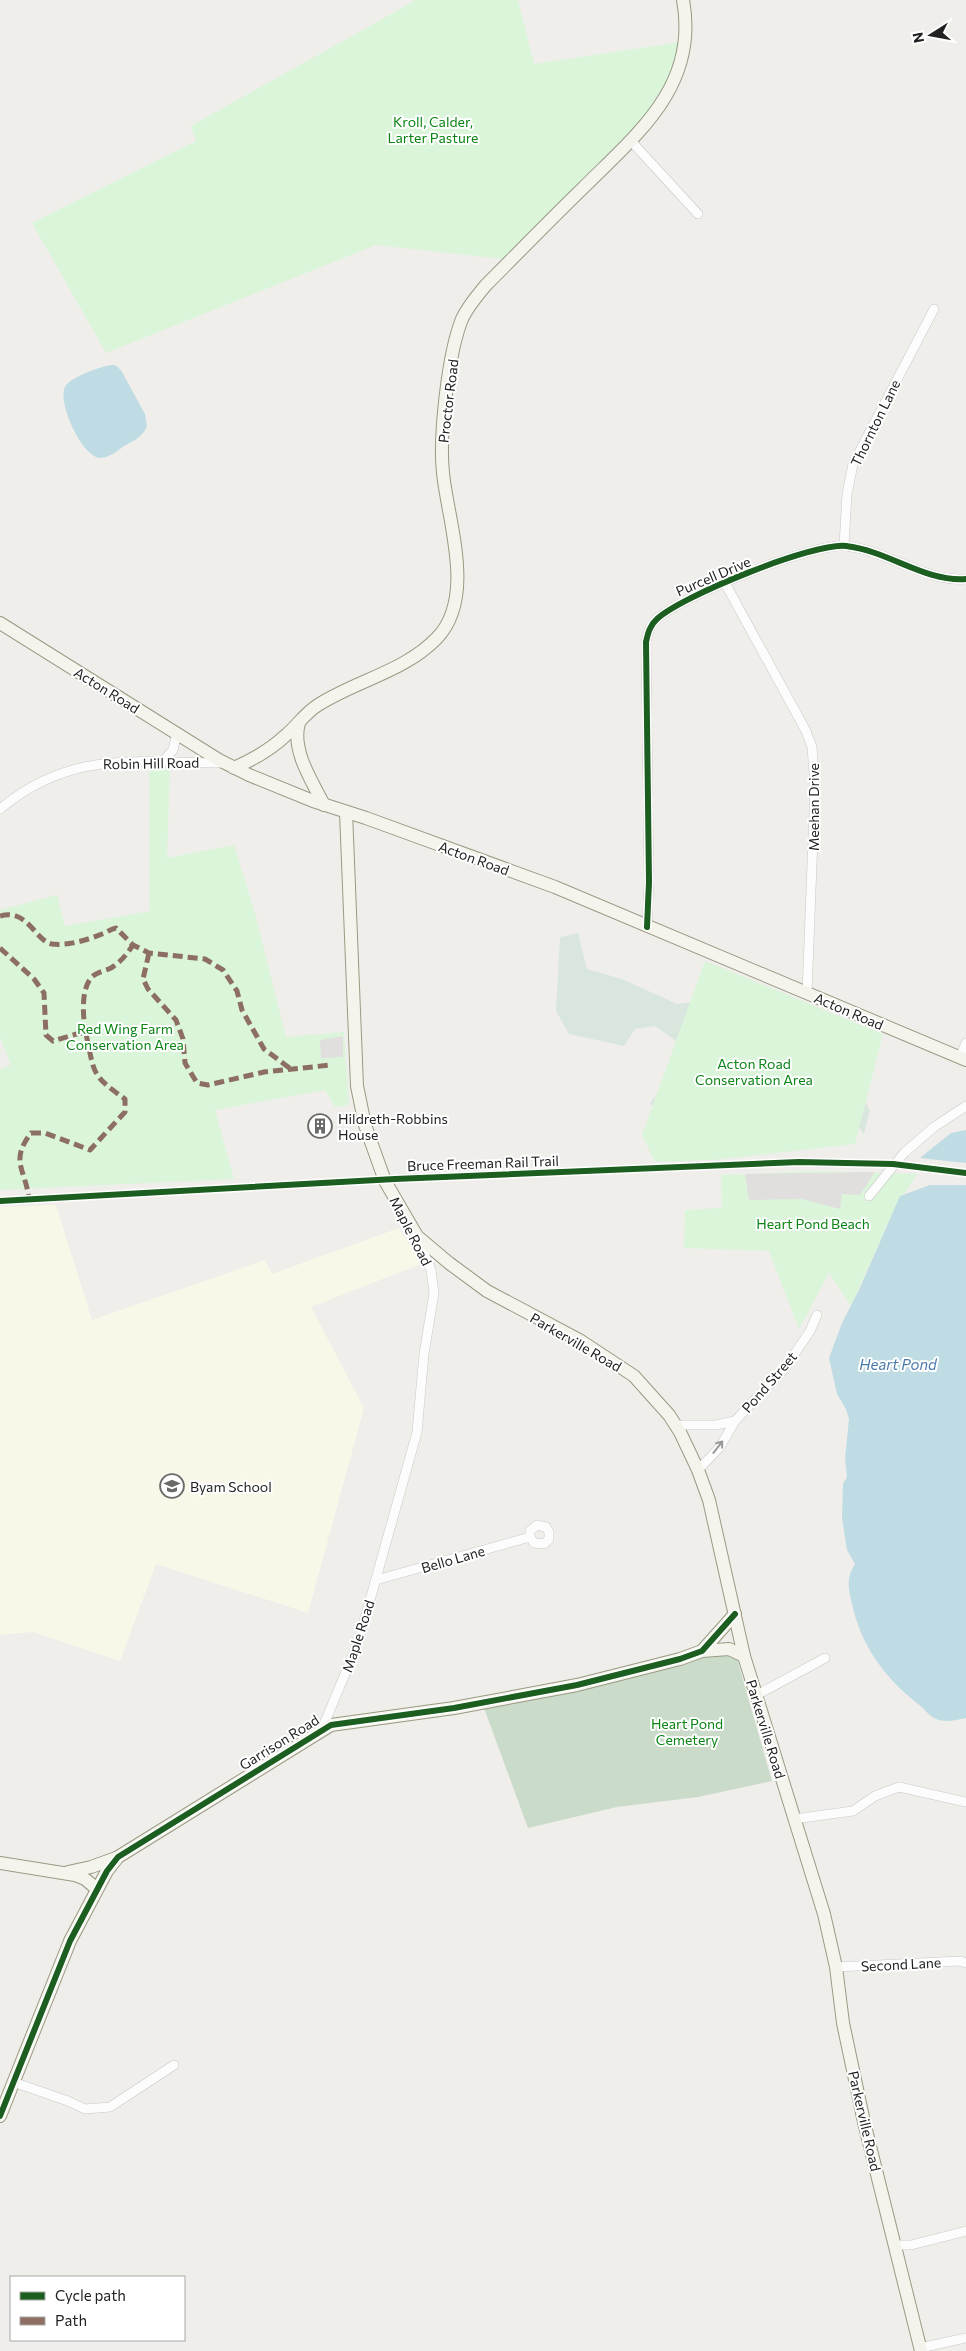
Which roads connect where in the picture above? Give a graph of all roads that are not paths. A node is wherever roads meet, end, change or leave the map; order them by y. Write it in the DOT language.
graph roads {
  1 [pos="683,0"];
  2 [pos="630,140"];
  3 [pos="698,214"];
  4 [pos="934,308"];
  5 [pos="844,546"];
  6 [pos="966,579"];
  7 [pos="725,583"];
  8 [pos="0,623"];
  9 [pos="299,723"];
  10 [pos="177,733"];
  11 [pos="162,762"];
  12 [pos="229,766"];
  13 [pos="324,805"];
  14 [pos="0,809"];
  15 [pos="346,812"];
  16 [pos="647,927"];
  17 [pos="807,993"];
  18 [pos="966,1043"];
  19 [pos="963,1058"];
  20 [pos="966,1106"];
  21 [pos="869,1196"];
  22 [pos="416,1236"];
  23 [pos="817,1315"];
  24 [pos="734,1421"];
  25 [pos="675,1425"];
  26 [pos="698,1470"];
  27 [pos="530,1537"];
  28 [pos="376,1580"];
  29 [pos="735,1614"];
  30 [pos="702,1651"];
  31 [pos="744,1656"];
  32 [pos="825,1658"];
  33 [pos="756,1696"];
  34 [pos="322,1729"];
  35 [pos="966,1802"];
  36 [pos="794,1820"];
  37 [pos="118,1857"];
  38 [pos="0,1863"];
  39 [pos="65,1873"];
  40 [pos="97,1889"];
  41 [pos="966,1963"];
  42 [pos="836,1967"];
  43 [pos="174,2065"];
  44 [pos="13,2082"];
  45 [pos="0,2116"];
  46 [pos="966,2231"];
  47 [pos="894,2245"];
  48 [pos="966,2338"];
  49 [pos="920,2350"];
  1 -- 2 [label="main road, Proctor Road"];
  2 -- 3 [label="street"];
  2 -- 9 [label="main road, Proctor Road"];
  4 -- 5 [label="street, Thornton Lane"];
  5 -- 6 [label="street, Purcell Drive"];
  5 -- 7 [label="street, Purcell Drive"];
  7 -- 16 [label="street, Purcell Drive"];
  7 -- 17 [label="street, Meehan Drive"];
  8 -- 10 [label="main road, Acton Road"];
  9 -- 12 [label="main road, Proctor Road"];
  9 -- 13 [label="main road"];
  10 -- 11 [label="street"];
  10 -- 12 [label="main road, Acton Road"];
  11 -- 12 [label="street, Robin Hill Road"];
  11 -- 14 [label="street, Robin Hill Road"];
  12 -- 13 [label="main road, Acton Road"];
  13 -- 15 [label="main road, Acton Road"];
  15 -- 16 [label="main road, Acton Road"];
  15 -- 22 [label="main road, Maple Road"];
  16 -- 17 [label="main road, Acton Road"];
  17 -- 19 [label="main road, Acton Road"];
  18 -- 19 [label="street"];
  20 -- 21 [label="street"];
  22 -- 25 [label="main road, Parkerville Road"];
  22 -- 28 [label="street, Maple Road"];
  23 -- 24 [label="street, Pond Street"];
  24 -- 25 [label="street, Pond Street"];
  26 -- 24 [label="street, Pond Street, one-way"];
  25 -- 26 [label="main road, Parkerville Road"];
  26 -- 29 [label="main road, Parkerville Road"];
  27 -- 28 [label="street, Bello Lane"];
  28 -- 34 [label="street, Maple Road"];
  29 -- 30 [label="main road, Garrison Road"];
  29 -- 31 [label="main road, Parkerville Road"];
  30 -- 31 [label="main road, Garrison Road"];
  30 -- 34 [label="main road, Garrison Road"];
  31 -- 33 [label="main road, Parkerville Road"];
  32 -- 33 [label="street"];
  33 -- 36 [label="main road, Parkerville Road"];
  34 -- 37 [label="main road, Garrison Road"];
  35 -- 36 [label="street"];
  36 -- 42 [label="main road, Parkerville Road"];
  37 -- 39 [label="main road"];
  37 -- 40 [label="main road, Garrison Road"];
  38 -- 39 [label="main road"];
  39 -- 40 [label="main road"];
  40 -- 44 [label="main road, Garrison Road"];
  41 -- 42 [label="street, Second Lane"];
  42 -- 47 [label="main road, Parkerville Road"];
  43 -- 44 [label="street"];
  44 -- 45 [label="main road, Garrison Road"];
  46 -- 47 [label="street"];
  47 -- 49 [label="main road, Parkerville Road"];
  48 -- 49 [label="street"];
}
